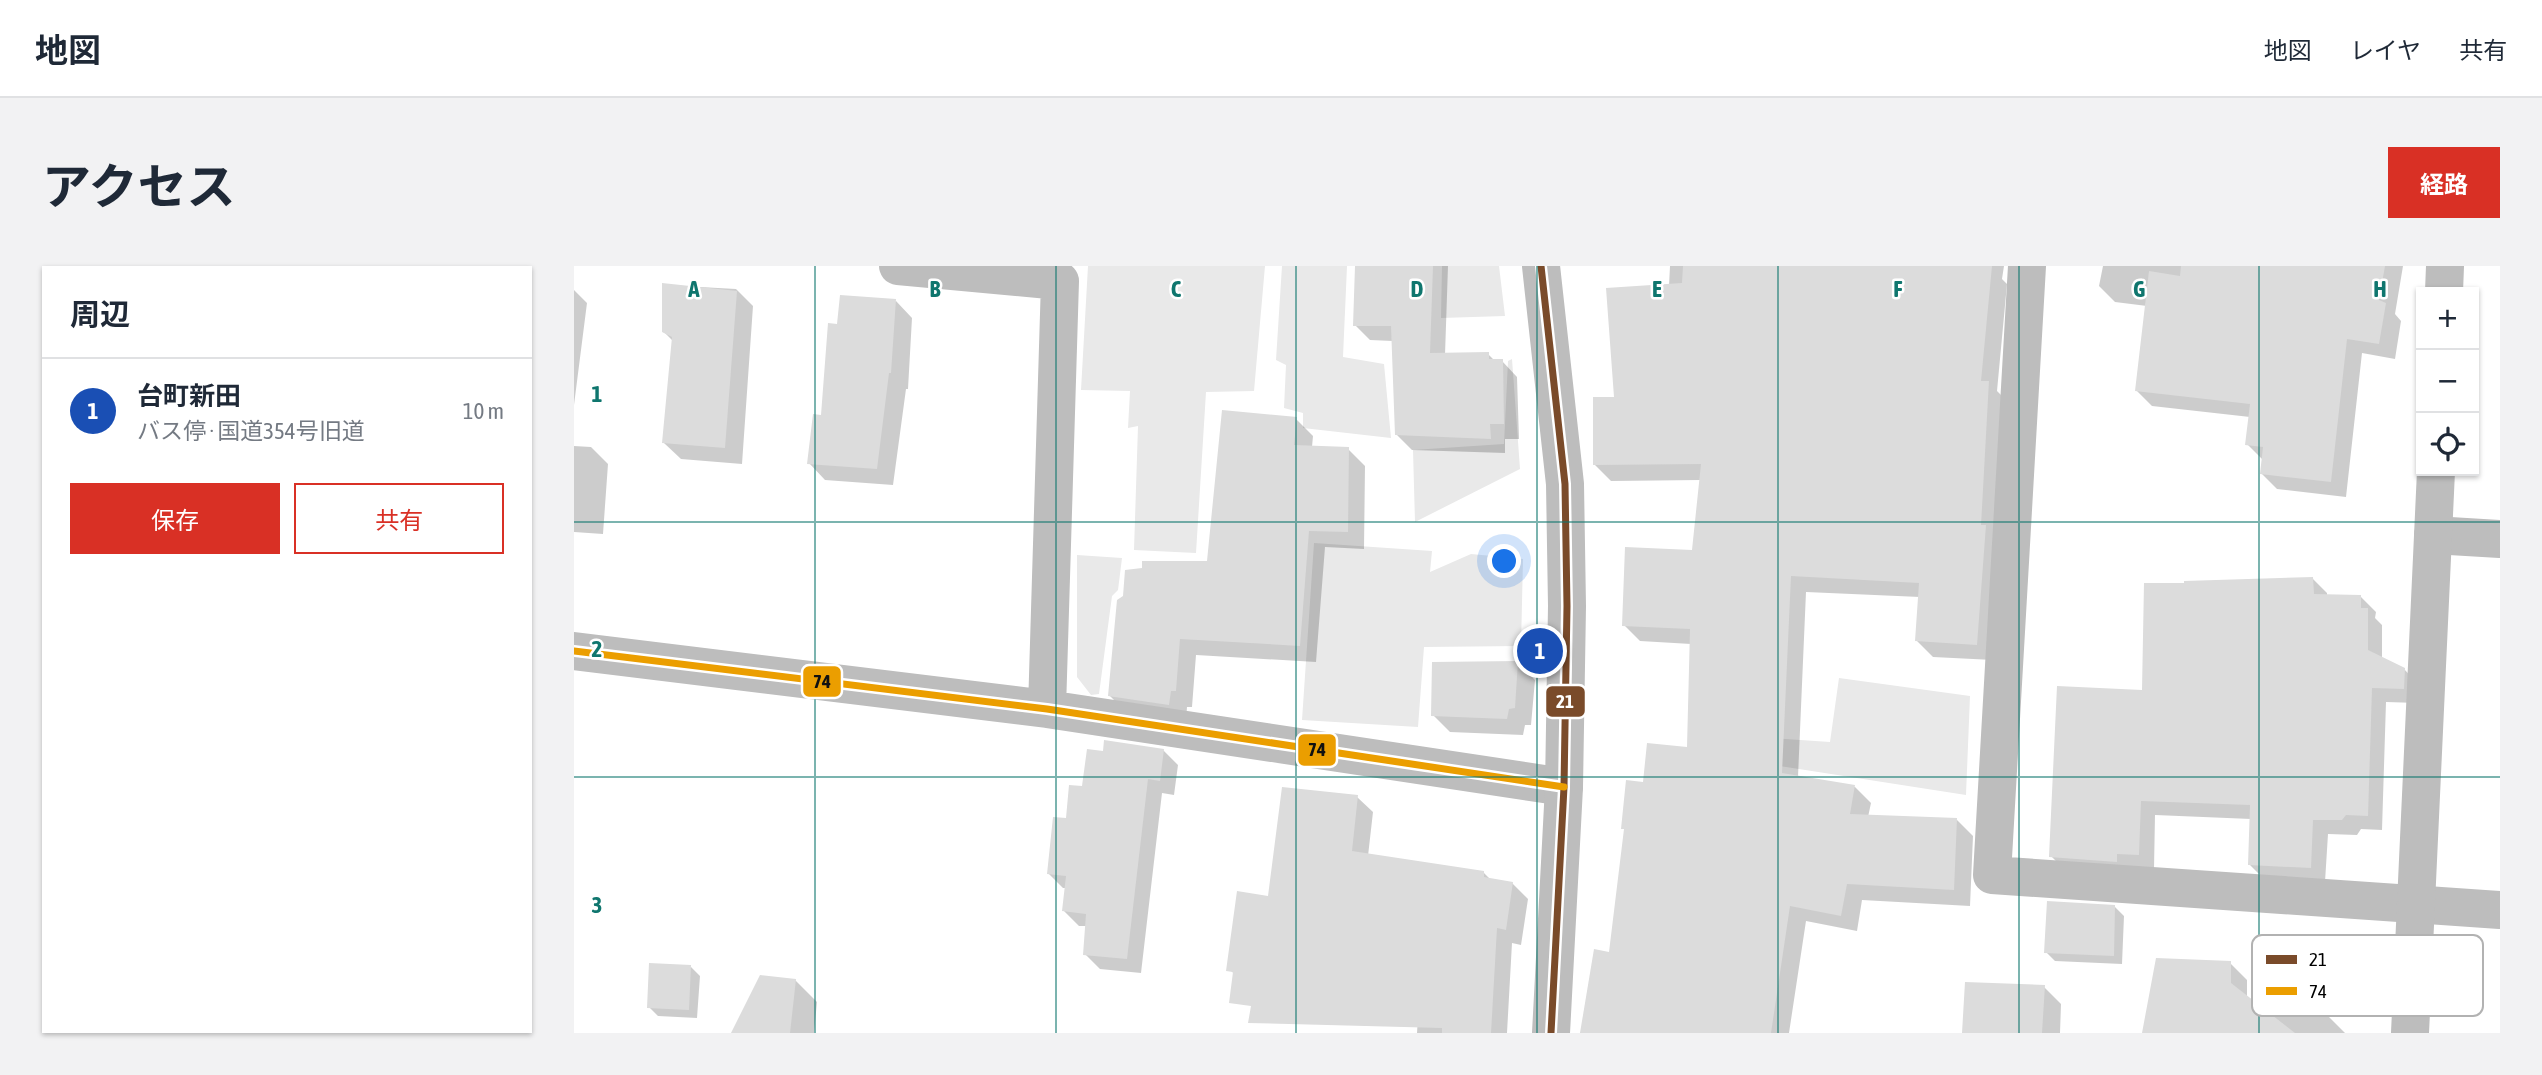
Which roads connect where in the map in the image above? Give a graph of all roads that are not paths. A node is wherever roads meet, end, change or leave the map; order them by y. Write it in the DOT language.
graph roads {
  1 [pos="898,266"];
  2 [pos="1541,266"];
  3 [pos="2027,266"];
  4 [pos="2445,266"];
  5 [pos="2444,287"];
  6 [pos="2436,476"];
  7 [pos="2433,535"];
  8 [pos="2500,539"];
  9 [pos="574,651"];
  10 [pos="1047,709"];
  11 [pos="1563,787"];
  12 [pos="2416,905"];
  13 [pos="2500,910"];
  14 [pos="2415,935"];
  15 [pos="1551,1033"];
  1 -- 10 [label="street"];
  2 -- 11 [label="street"];
  3 -- 12 [label="street"];
  4 -- 5 [label="street"];
  6 -- 7 [label="street"];
  7 -- 8 [label="street"];
  7 -- 12 [label="street"];
  9 -- 10 [label="street"];
  10 -- 11 [label="street"];
  11 -- 15 [label="street"];
  12 -- 13 [label="street"];
  12 -- 14 [label="street"];
}
